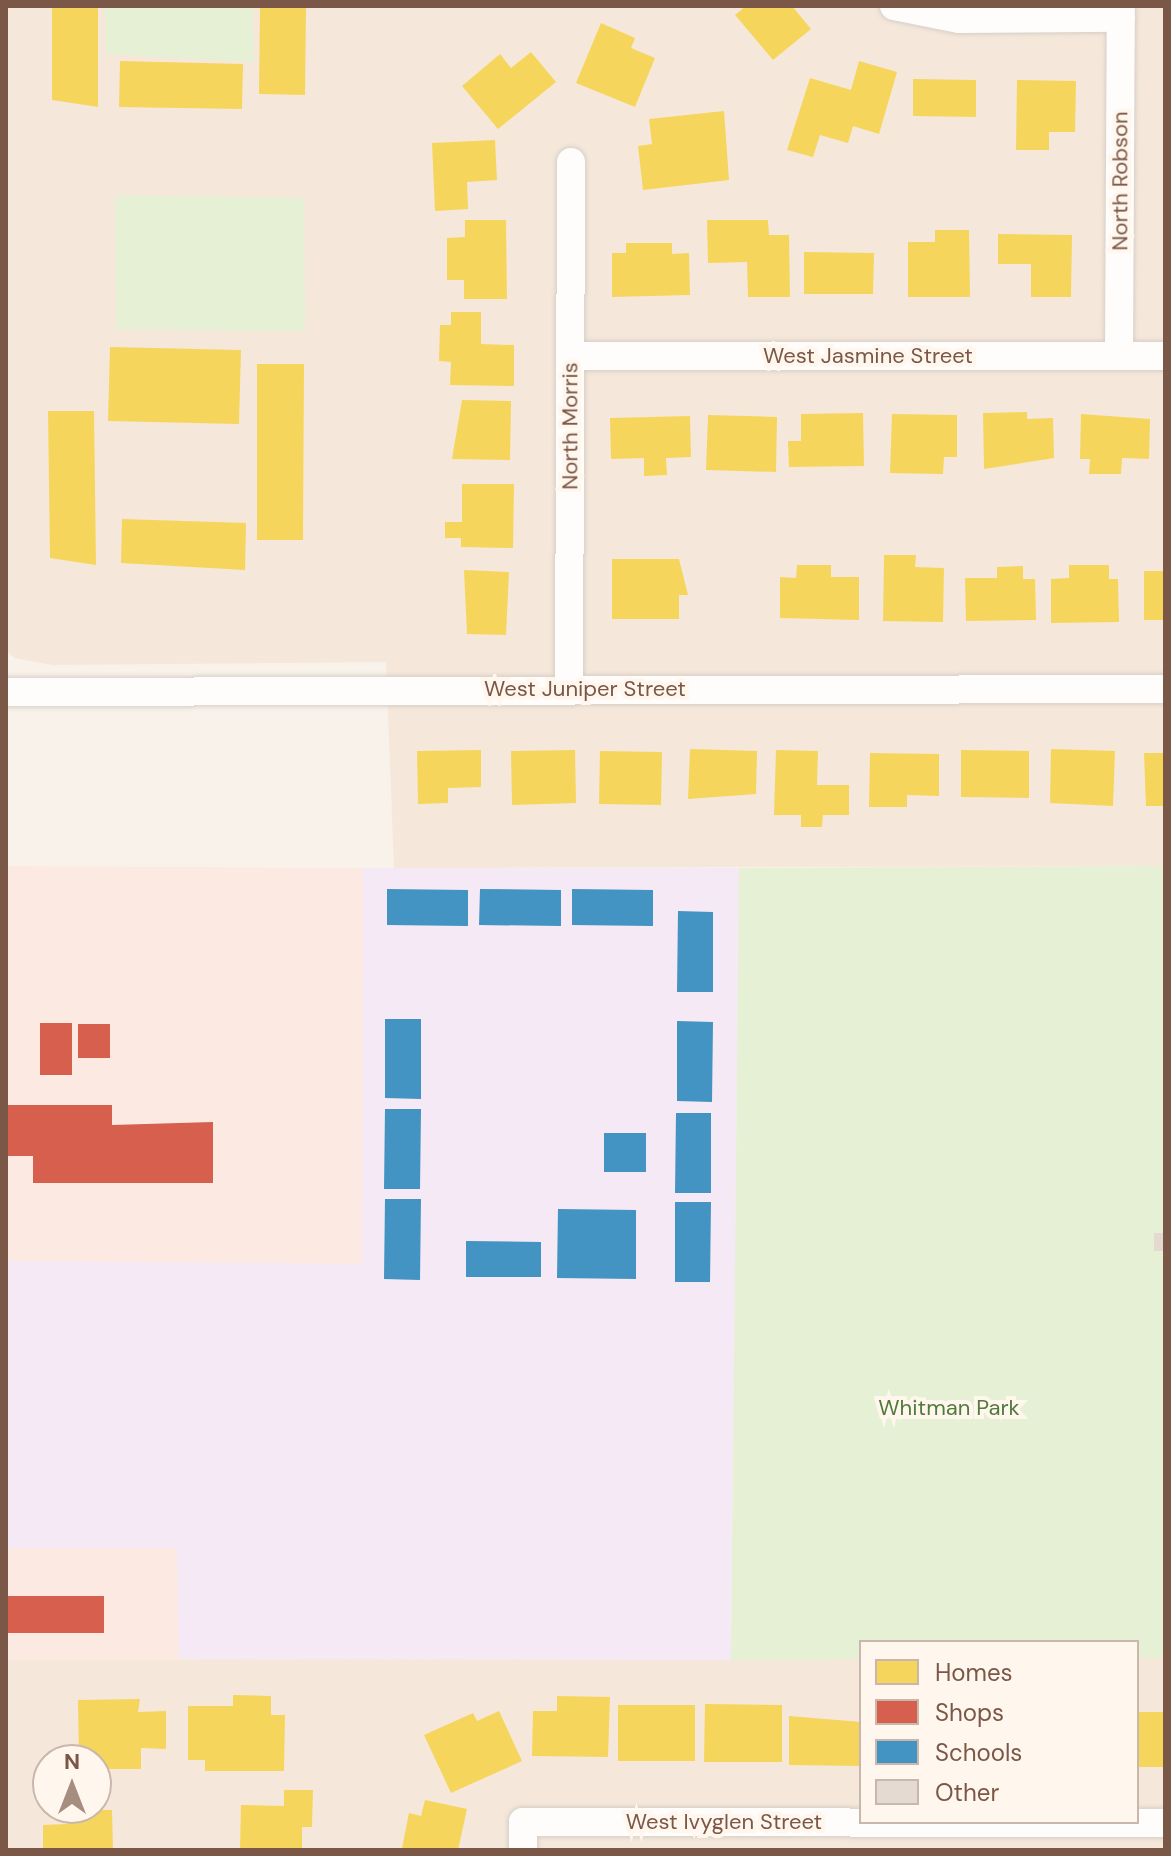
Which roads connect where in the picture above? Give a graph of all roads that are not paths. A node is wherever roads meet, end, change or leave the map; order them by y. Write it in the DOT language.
graph roads {
  1 [pos="894,6"];
  2 [pos="1121,12"];
  3 [pos="571,162"];
  4 [pos="571,356"];
  5 [pos="1119,356"];
  6 [pos="1165,356"];
  7 [pos="569,689"];
  8 [pos="1165,689"];
  9 [pos="6,692"];
  10 [pos="1165,1823"];
  11 [pos="1116,1824"];
  12 [pos="1139,1824"];
  13 [pos="523,1836"];
  1 -- 2 [label="street"];
  2 -- 5 [label="street, North Robson"];
  3 -- 4 [label="street, North Morris"];
  4 -- 5 [label="street, West Jasmine Street"];
  4 -- 7 [label="street, North Morris"];
  5 -- 6 [label="street, West Jasmine Street"];
  7 -- 8 [label="street, West Juniper Street"];
  7 -- 9 [label="street, West Juniper Street"];
  10 -- 12 [label="street, West Ivyglen Street"];
  11 -- 13 [label="street, West Ivyglen Street"];
}
